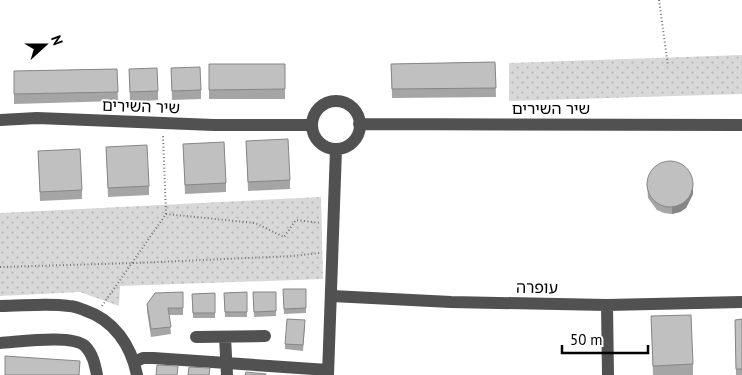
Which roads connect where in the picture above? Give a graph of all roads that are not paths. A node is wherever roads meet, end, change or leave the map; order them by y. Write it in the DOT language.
graph roads {
  1 [pos="0,120"];
  2 [pos="359,124"];
  3 [pos="312,125"];
  4 [pos="742,125"];
  5 [pos="336,149"];
  6 [pos="332,296"];
  7 [pos="742,302"];
  8 [pos="607,304"];
  9 [pos="0,306"];
  10 [pos="265,336"];
  11 [pos="196,337"];
  12 [pos="225,337"];
  13 [pos="0,343"];
  14 [pos="134,362"];
  15 [pos="226,369"];
  16 [pos="328,372"];
  17 [pos="97,375"];
  18 [pos="136,375"];
  19 [pos="608,375"];
  1 -- 3 [label="street, שיר השירים"];
  2 -- 3 [label="street"];
  2 -- 4 [label="street, שיר השירים"];
  2 -- 5 [label="street"];
  3 -- 5 [label="street"];
  5 -- 6 [label="street"];
  6 -- 8 [label="street, עופרה"];
  6 -- 16 [label="street"];
  7 -- 8 [label="street, עופרה"];
  8 -- 19 [label="street"];
  9 -- 14 [label="street"];
  10 -- 12 [label="street"];
  11 -- 12 [label="street"];
  12 -- 15 [label="street"];
  13 -- 17 [label="street"];
  14 -- 15 [label="street"];
  14 -- 18 [label="street"];
  15 -- 16 [label="street"];
}
